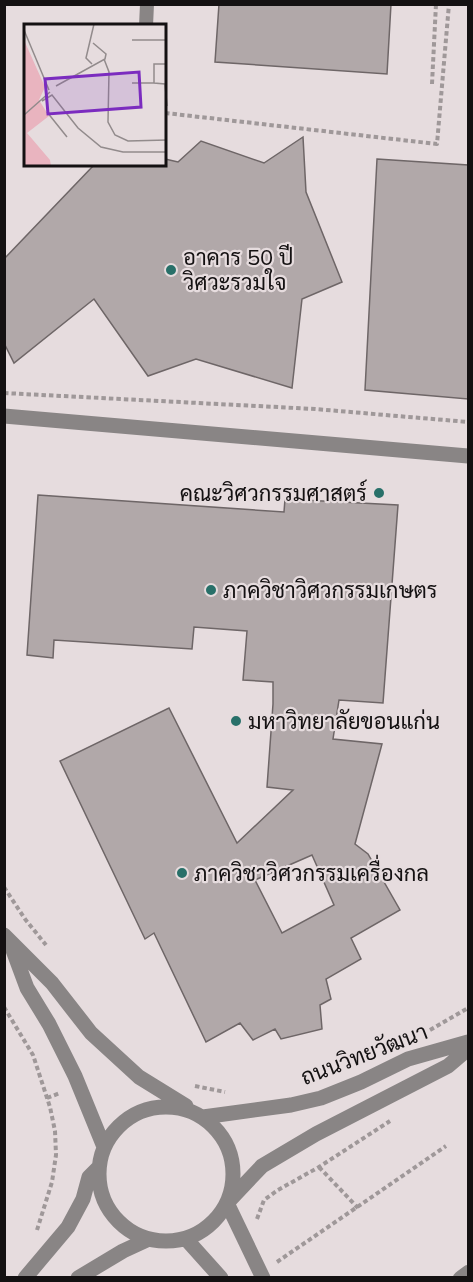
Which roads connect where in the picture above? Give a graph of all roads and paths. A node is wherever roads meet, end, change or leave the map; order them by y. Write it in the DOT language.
graph roads {
  1 [pos="147,4"];
  2 [pos="436,4"];
  3 [pos="449,4"];
  4 [pos="146,24"];
  5 [pos="432,84"];
  6 [pos="166,113"];
  7 [pos="4,393"];
  8 [pos="4,416"];
  9 [pos="468,422"];
  10 [pos="468,456"];
  11 [pos="4,887"];
  12 [pos="6,937"];
  13 [pos="53,954"];
  14 [pos="4,1007"];
  15 [pos="468,1008"];
  16 [pos="425,1032"];
  17 [pos="468,1042"];
  18 [pos="468,1049"];
  19 [pos="193,1085"];
  20 [pos="236,1094"];
  21 [pos="199,1115"];
  22 [pos="399,1116"];
  23 [pos="446,1146"];
  24 [pos="104,1147"];
  25 [pos="99,1167"];
  26 [pos="319,1167"];
  27 [pos="227,1203"];
  28 [pos="358,1208"];
  29 [pos="258,1227"];
  30 [pos="33,1235"];
  31 [pos="149,1239"];
  32 [pos="186,1239"];
  33 [pos="468,1272"];
  34 [pos="261,1275"];
  35 [pos="25,1278"];
  36 [pos="78,1278"];
  37 [pos="220,1278"];
  38 [pos="460,1278"];
  1 -- 4 [label="lane"];
  2 -- 5 [label="path"];
  3 -- 6 [label="path"];
  7 -- 9 [label="path"];
  8 -- 10 [label="street"];
  11 -- 13 [label="path"];
  12 -- 21 [label="street"];
  12 -- 24 [label="street"];
  14 -- 30 [label="path"];
  15 -- 16 [label="path"];
  17 -- 21 [label="street, ถนนวิทยวัฒนา"];
  18 -- 27 [label="street"];
  19 -- 20 [label="path"];
  21 -- 24 [label="street"];
  21 -- 27 [label="street"];
  22 -- 26 [label="path"];
  23 -- 28 [label="path"];
  24 -- 25 [label="street"];
  25 -- 31 [label="street"];
  25 -- 35 [label="street"];
  26 -- 28 [label="path"];
  26 -- 29 [label="path"];
  27 -- 32 [label="street"];
  27 -- 34 [label="street"];
  28 -- 34 [label="path"];
  31 -- 32 [label="street"];
  31 -- 36 [label="street"];
  32 -- 37 [label="street"];
  33 -- 38 [label="lane"];
}
